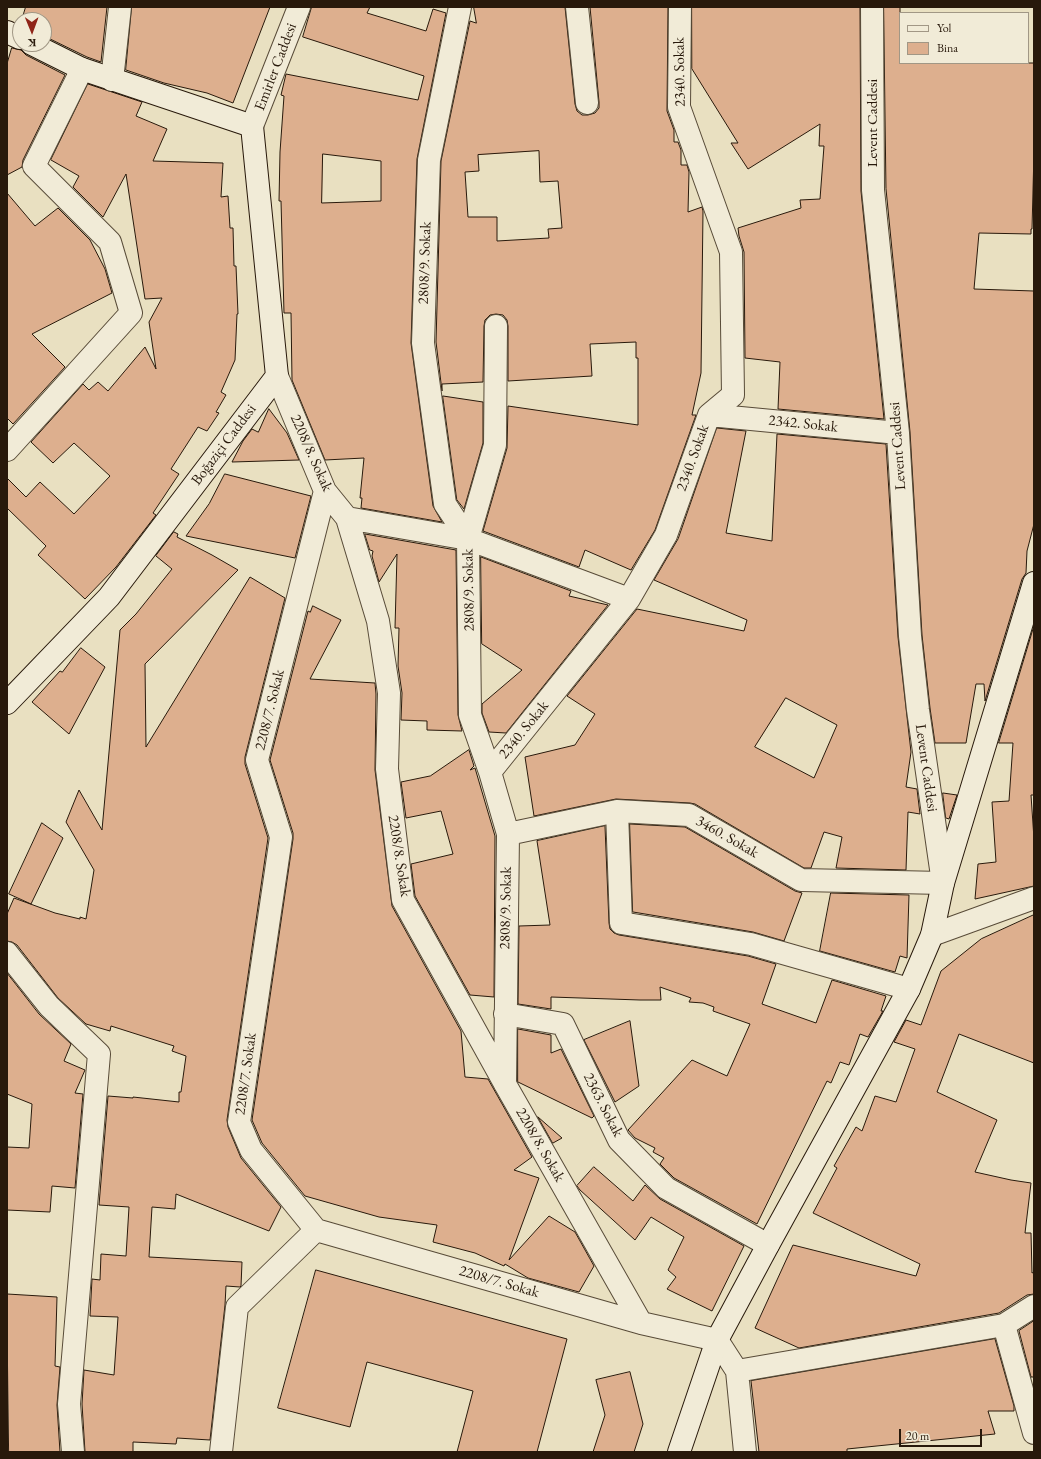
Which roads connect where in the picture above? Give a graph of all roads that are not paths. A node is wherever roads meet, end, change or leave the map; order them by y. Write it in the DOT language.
graph roads {
  1 [pos="120,7"];
  2 [pos="299,7"];
  3 [pos="460,7"];
  4 [pos="577,7"];
  5 [pos="680,7"];
  6 [pos="872,7"];
  7 [pos="48,52"];
  8 [pos="82,69"];
  9 [pos="112,80"];
  10 [pos="587,103"];
  11 [pos="252,126"];
  12 [pos="496,326"];
  13 [pos="277,376"];
  14 [pos="709,415"];
  15 [pos="898,434"];
  16 [pos="7,450"];
  17 [pos="325,491"];
  18 [pos="347,518"];
  19 [pos="468,539"];
  20 [pos="1034,583"];
  21 [pos="629,599"];
  22 [pos="7,703"];
  23 [pos="490,772"];
  24 [pos="617,811"];
  25 [pos="508,834"];
  26 [pos="943,883"];
  27 [pos="1034,898"];
  28 [pos="932,935"];
  29 [pos="7,954"];
  30 [pos="909,989"];
  31 [pos="504,1014"];
  32 [pos="505,1084"];
  33 [pos="316,1230"];
  34 [pos="768,1245"];
  35 [pos="1034,1306"];
  36 [pos="641,1323"];
  37 [pos="1004,1325"];
  38 [pos="717,1340"];
  39 [pos="737,1371"];
  40 [pos="1034,1433"];
  41 [pos="73,1452"];
  42 [pos="221,1452"];
  43 [pos="679,1452"];
  44 [pos="745,1452"];
  1 -- 9 [label="street"];
  2 -- 11 [label="street, Emirler Caddesi"];
  3 -- 19 [label="street, 2808/9. Sokak"];
  4 -- 10 [label="street"];
  5 -- 14 [label="street, 2340. Sokak"];
  6 -- 15 [label="street, Levent Caddesi"];
  7 -- 8 [label="street"];
  8 -- 9 [label="street"];
  8 -- 16 [label="street"];
  9 -- 11 [label="street"];
  11 -- 13 [label="street"];
  12 -- 19 [label="street"];
  13 -- 17 [label="street, 2208/8. Sokak"];
  13 -- 22 [label="street, Boğaziçi Caddesi"];
  14 -- 15 [label="street, 2342. Sokak"];
  14 -- 21 [label="street, 2340. Sokak"];
  15 -- 26 [label="street, Levent Caddesi"];
  17 -- 18 [label="street, 2208/8. Sokak"];
  17 -- 33 [label="street, 2208/7. Sokak"];
  18 -- 19 [label="street"];
  18 -- 32 [label="street, 2208/8. Sokak"];
  19 -- 21 [label="street"];
  19 -- 23 [label="street, 2808/9. Sokak"];
  20 -- 26 [label="street"];
  21 -- 23 [label="street, 2340. Sokak"];
  23 -- 25 [label="street, 2808/9. Sokak"];
  24 -- 25 [label="street, 3460. Sokak"];
  24 -- 26 [label="street, 3460. Sokak"];
  24 -- 30 [label="street"];
  25 -- 31 [label="street, 2808/9. Sokak"];
  26 -- 28 [label="street"];
  27 -- 28 [label="street"];
  28 -- 30 [label="street"];
  29 -- 41 [label="street"];
  30 -- 34 [label="street"];
  31 -- 32 [label="street, 2808/9. Sokak"];
  31 -- 34 [label="street, 2363. Sokak"];
  32 -- 36 [label="street, 2208/8. Sokak"];
  33 -- 36 [label="street, 2208/7. Sokak"];
  33 -- 42 [label="street"];
  34 -- 38 [label="street"];
  35 -- 37 [label="street"];
  36 -- 38 [label="street, 2208/7. Sokak"];
  37 -- 39 [label="street"];
  37 -- 40 [label="street"];
  38 -- 39 [label="street"];
  38 -- 43 [label="street"];
  39 -- 44 [label="street"];
}
